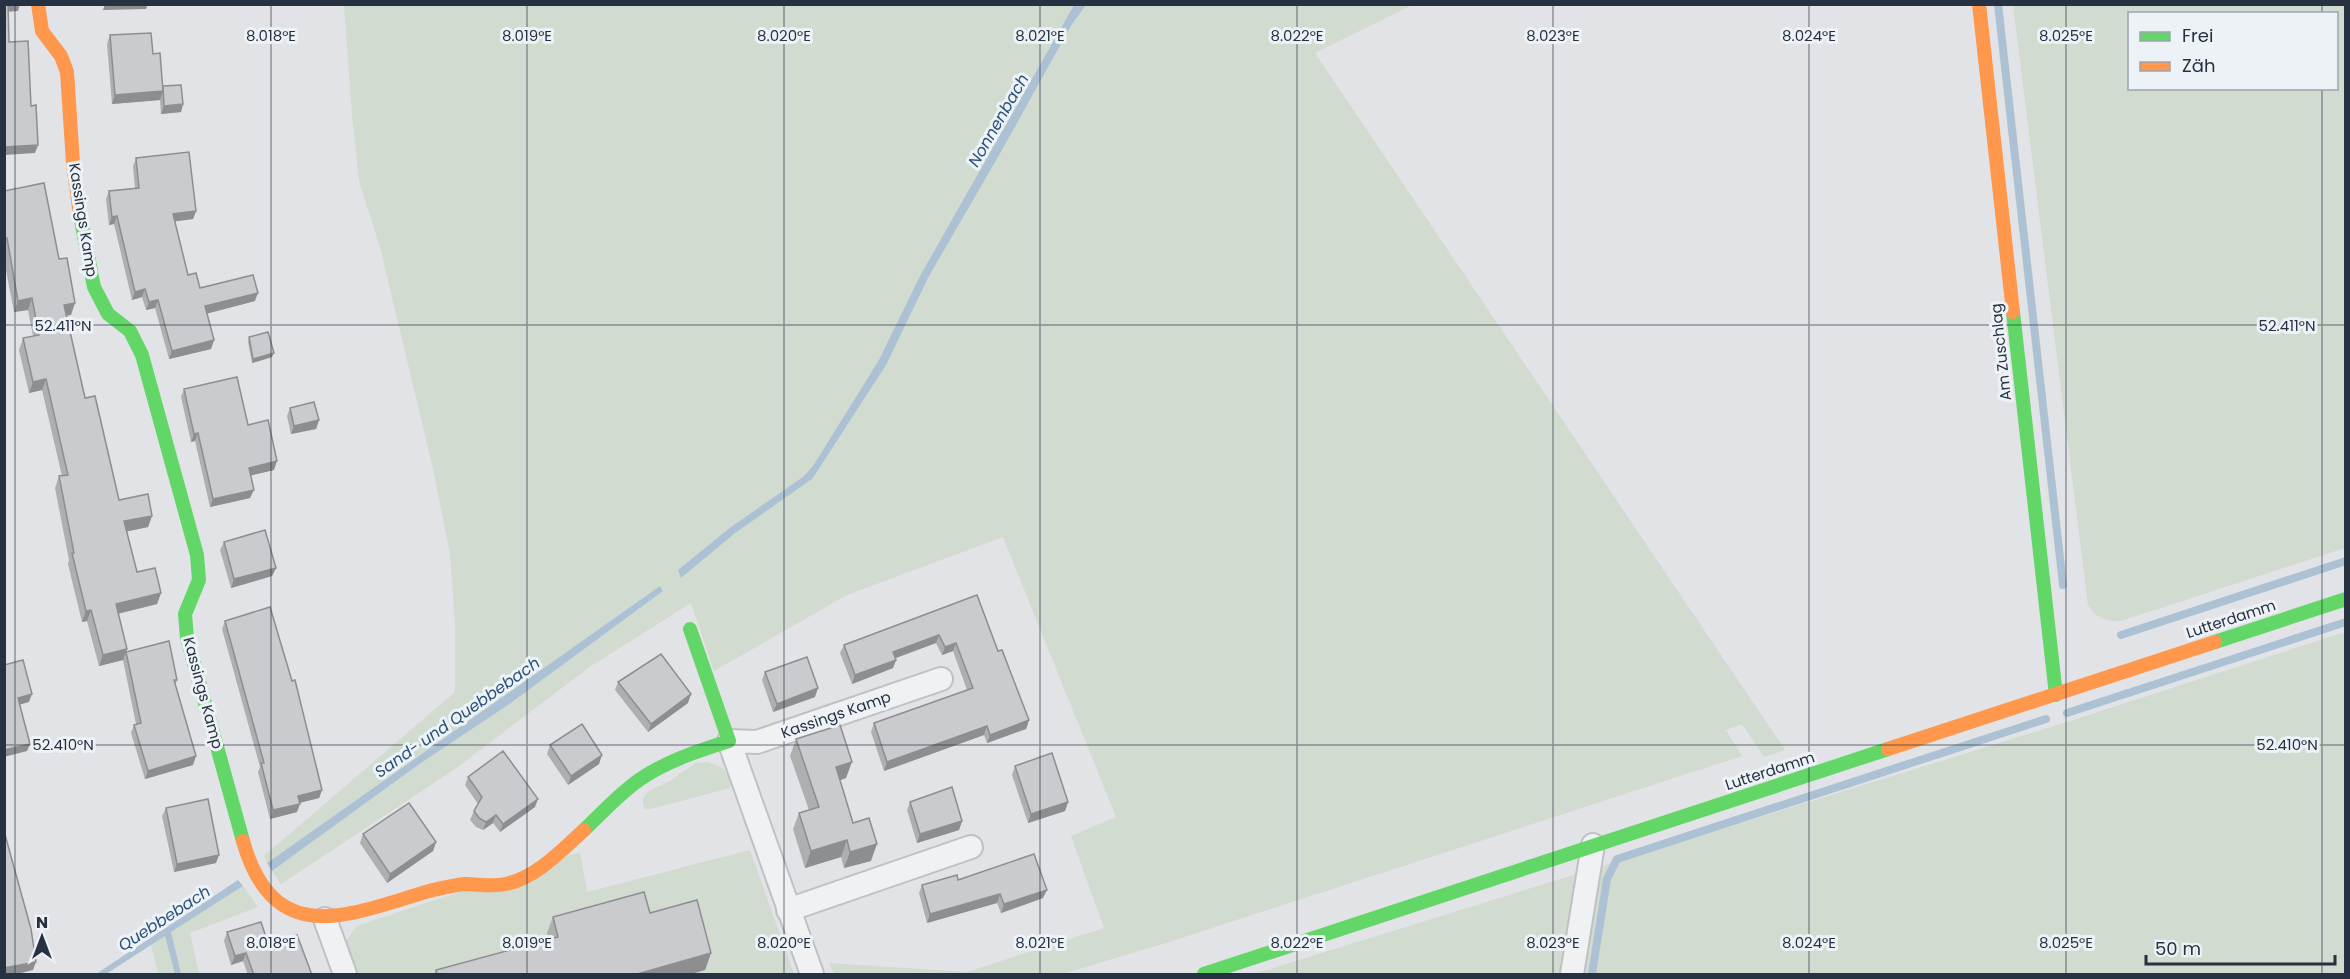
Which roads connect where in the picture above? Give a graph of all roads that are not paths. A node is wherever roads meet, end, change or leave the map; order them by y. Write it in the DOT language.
graph roads {
  1 [pos="38,4"];
  2 [pos="1979,4"];
  3 [pos="2346,599"];
  4 [pos="690,629"];
  5 [pos="941,679"];
  6 [pos="2055,695"];
  7 [pos="729,741"];
  8 [pos="1593,845"];
  9 [pos="971,847"];
  10 [pos="788,910"];
  11 [pos="325,919"];
  12 [pos="345,975"];
  13 [pos="812,975"];
  14 [pos="1204,975"];
  15 [pos="1572,975"];
  1 -- 11 [label="street, Kassings Kamp"];
  2 -- 6 [label="street, Am Zuschlag"];
  3 -- 6 [label="street, Lutterdamm"];
  4 -- 7 [label="street"];
  5 -- 7 [label="street, Kassings Kamp"];
  6 -- 8 [label="street, Lutterdamm"];
  7 -- 10 [label="street"];
  7 -- 11 [label="street, Kassings Kamp"];
  8 -- 14 [label="street, Lutterdamm"];
  8 -- 15 [label="street"];
  9 -- 10 [label="street"];
  10 -- 13 [label="street"];
  11 -- 12 [label="street"];
}
